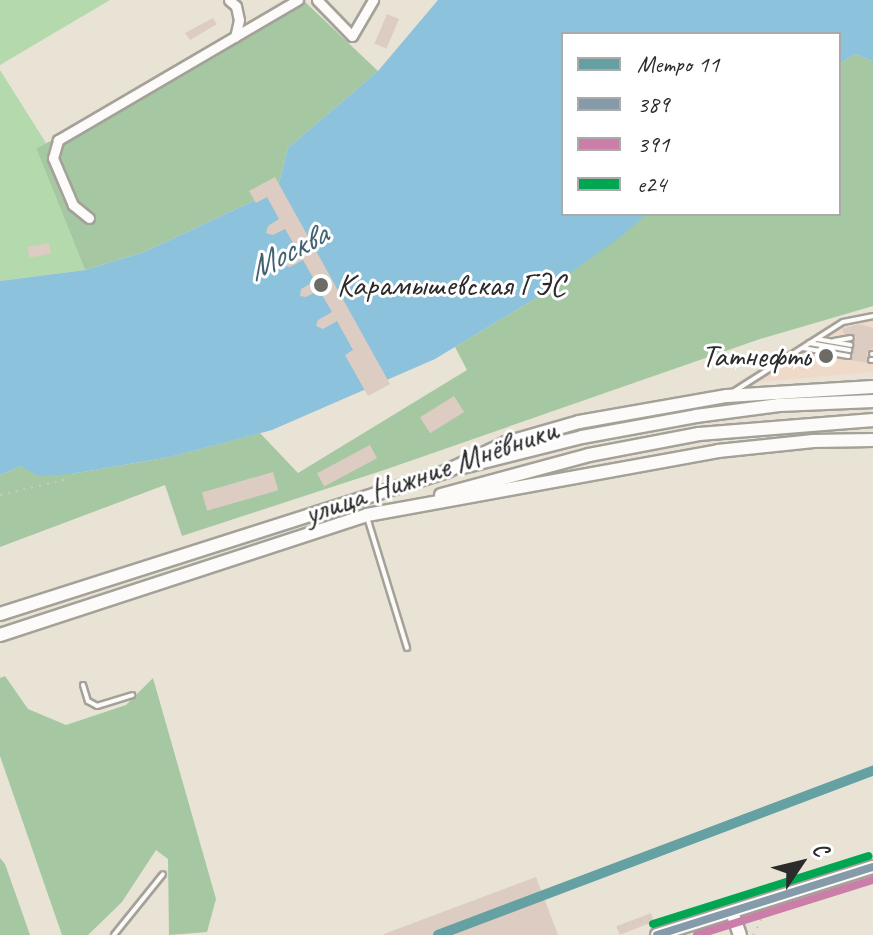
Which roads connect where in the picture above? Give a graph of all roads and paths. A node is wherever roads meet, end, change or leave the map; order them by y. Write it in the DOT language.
graph roads {
  1 [pos="229,0"];
  2 [pos="298,0"];
  3 [pos="317,0"];
  4 [pos="373,0"];
  5 [pos="235,37"];
  6 [pos="89,218"];
  7 [pos="873,316"];
  8 [pos="816,339"];
  9 [pos="809,343"];
  10 [pos="850,347"];
  11 [pos="802,348"];
  12 [pos="873,387"];
  13 [pos="727,396"];
  14 [pos="873,401"];
  15 [pos="873,420"];
  16 [pos="873,440"];
  17 [pos="447,471"];
  18 [pos="64,480"];
  19 [pos="0,495"];
  20 [pos="388,511"];
  21 [pos="367,515"];
  22 [pos="99,581"];
  23 [pos="105,600"];
  24 [pos="0,614"];
  25 [pos="0,635"];
  26 [pos="407,648"];
  27 [pos="83,685"];
  28 [pos="132,695"];
  29 [pos="873,867"];
  30 [pos="163,874"];
  31 [pos="732,912"];
  32 [pos="649,918"];
  33 [pos="617,928"];
  34 [pos="114,935"];
  35 [pos="657,935"];
  36 [pos="740,935"];
  1 -- 5 [label="street"];
  2 -- 5 [label="street"];
  3 -- 4 [label="street"];
  5 -- 6 [label="street"];
  7 -- 8 [label="lane"];
  8 -- 9 [label="lane"];
  8 -- 10 [label="lane"];
  9 -- 10 [label="lane"];
  9 -- 11 [label="lane"];
  10 -- 11 [label="lane"];
  11 -- 13 [label="lane"];
  12 -- 13 [label="main road, улица Нижние Мнёвники"];
  13 -- 17 [label="main road, улица Нижние Мнёвники"];
  14 -- 17 [label="main road"];
  15 -- 20 [label="main road"];
  16 -- 20 [label="main road, улица Нижние Мнёвники"];
  17 -- 22 [label="main road, улица Нижние Мнёвники"];
  18 -- 19 [label="path"];
  20 -- 21 [label="main road, улица Нижние Мнёвники"];
  21 -- 23 [label="main road, улица Нижние Мнёвники"];
  21 -- 26 [label="lane"];
  22 -- 23 [label="main road"];
  22 -- 24 [label="main road, улица Нижние Мнёвники"];
  23 -- 25 [label="main road, улица Нижние Мнёвники"];
  27 -- 28 [label="lane"];
  29 -- 31 [label="main road"];
  30 -- 34 [label="lane"];
  31 -- 35 [label="main road"];
  31 -- 36 [label="main road"];
  32 -- 33 [label="path"];
}
